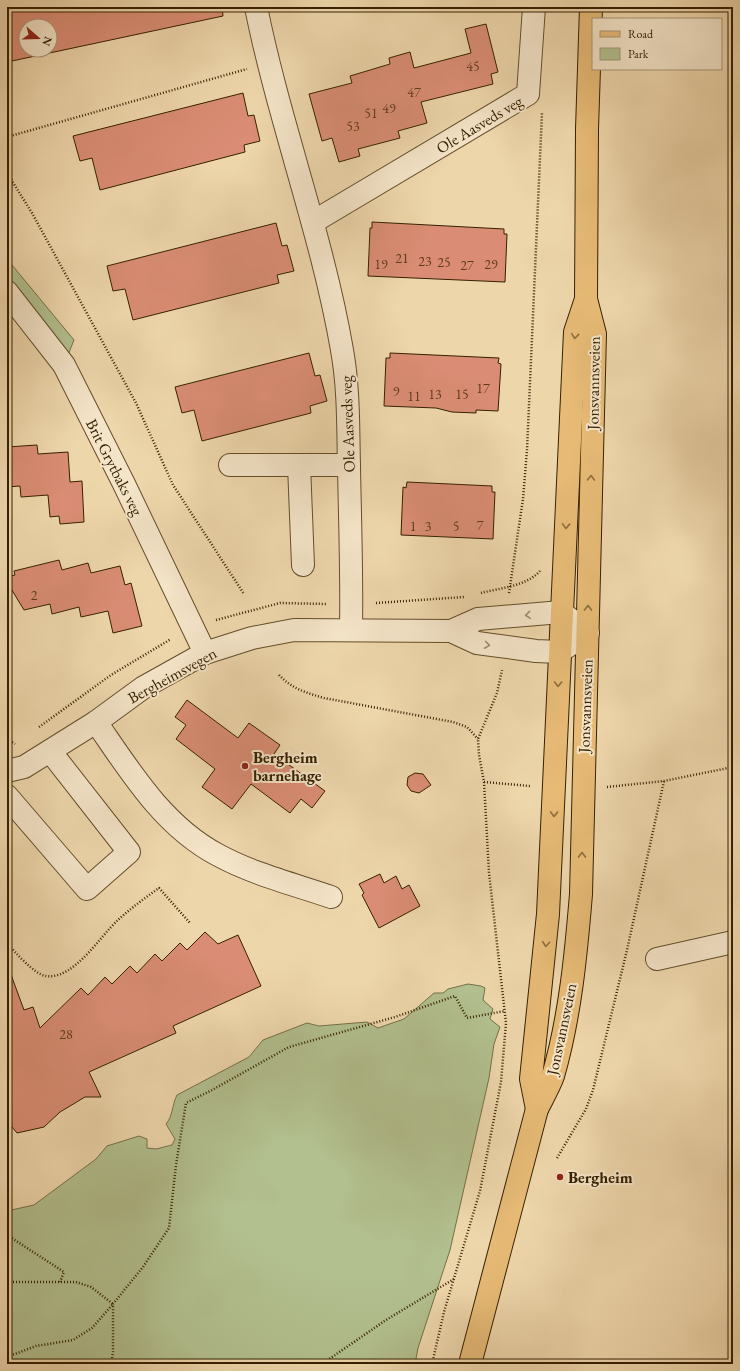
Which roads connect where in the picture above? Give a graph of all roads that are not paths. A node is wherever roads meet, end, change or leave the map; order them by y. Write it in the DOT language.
graph roads {
  1 [pos="256,7"];
  2 [pos="534,7"];
  3 [pos="591,7"];
  4 [pos="313,222"];
  5 [pos="7,292"];
  6 [pos="586,299"];
  7 [pos="230,465"];
  8 [pos="299,465"];
  9 [pos="349,465"];
  10 [pos="303,565"];
  11 [pos="561,612"];
  12 [pos="351,630"];
  13 [pos="451,631"];
  14 [pos="588,633"];
  15 [pos="559,652"];
  16 [pos="205,653"];
  17 [pos="96,722"];
  18 [pos="50,751"];
  19 [pos="7,771"];
  20 [pos="7,796"];
  21 [pos="331,897"];
  22 [pos="733,942"];
  23 [pos="657,958"];
  24 [pos="537,1109"];
  25 [pos="470,1364"];
  1 -- 4 [label="street, Ole Aasveds veg"];
  2 -- 4 [label="street, Ole Aasveds veg"];
  3 -- 6 [label="main road, Jonsvannsveien"];
  4 -- 9 [label="street, Ole Aasveds veg"];
  5 -- 16 [label="street, Brit Grytbaks veg"];
  6 -- 11 [label="main road, Jonsvannsveien, one-way"];
  14 -- 6 [label="main road, Jonsvannsveien, one-way"];
  7 -- 8 [label="street"];
  8 -- 9 [label="street"];
  8 -- 10 [label="street"];
  9 -- 12 [label="street, Ole Aasveds veg"];
  11 -- 13 [label="street, Bergheimsvegen, one-way"];
  11 -- 14 [label="street"];
  11 -- 15 [label="main road, Jonsvannsveien"];
  12 -- 13 [label="street, Bergheimsvegen"];
  12 -- 16 [label="street, Bergheimsvegen"];
  13 -- 15 [label="street, Bergheimsvegen, one-way"];
  14 -- 15 [label="street"];
  24 -- 14 [label="main road, Jonsvannsveien, one-way"];
  15 -- 24 [label="main road, Jonsvannsveien, one-way"];
  16 -- 17 [label="street, Bergheimsvegen"];
  17 -- 18 [label="street, Bergheimsvegen"];
  17 -- 21 [label="street"];
  18 -- 19 [label="street, Bergheimsvegen"];
  18 -- 20 [label="street"];
  22 -- 23 [label="street"];
  24 -- 25 [label="main road, Jonsvannsveien"];
}
